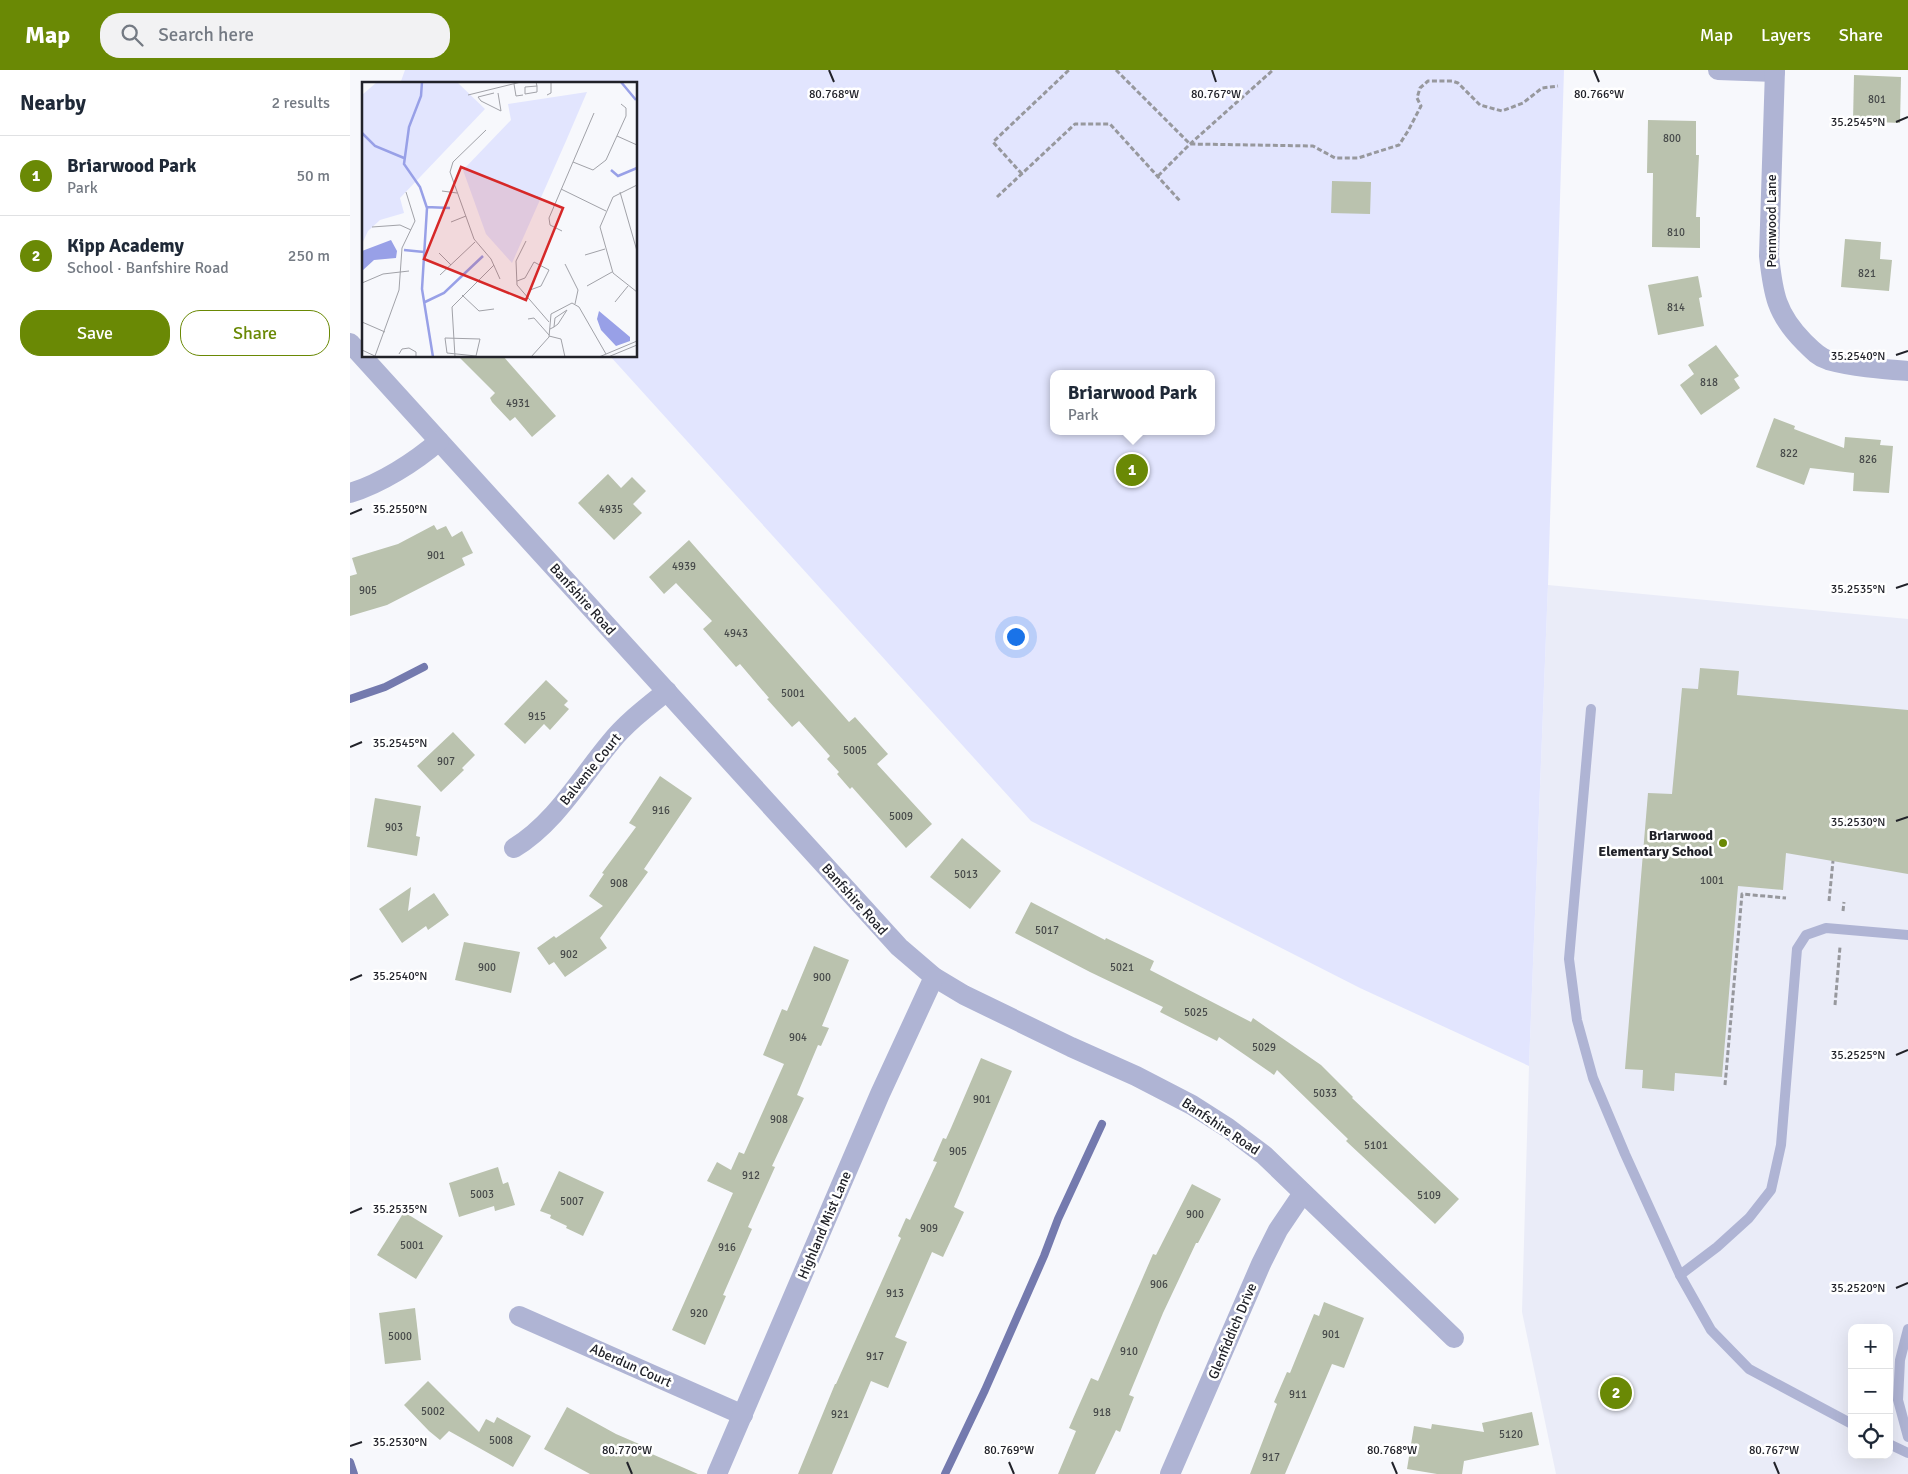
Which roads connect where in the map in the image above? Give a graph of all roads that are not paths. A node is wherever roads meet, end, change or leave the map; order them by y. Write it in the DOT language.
graph roads {
  1 [pos="1718,70"];
  2 [pos="1775,71"];
  3 [pos="350,343"];
  4 [pos="362,356"];
  5 [pos="364,358"];
  6 [pos="1908,371"];
  7 [pos="439,441"];
  8 [pos="350,493"];
  9 [pos="667,691"];
  10 [pos="1591,709"];
  11 [pos="514,848"];
  12 [pos="1908,935"];
  13 [pos="934,977"];
  14 [pos="1303,1193"];
  15 [pos="1680,1275"];
  16 [pos="519,1316"];
  17 [pos="1908,1329"];
  18 [pos="1454,1338"];
  19 [pos="744,1414"];
  20 [pos="1848,1422"];
  21 [pos="1908,1438"];
  22 [pos="1893,1446"];
  23 [pos="1908,1452"];
  24 [pos="716,1474"];
  25 [pos="1170,1474"];
  1 -- 2 [label="street"];
  2 -- 6 [label="street, Pennwood Lane"];
  3 -- 4 [label="street, Banfshire Road"];
  5 -- 7 [label="street, Banfshire Road"];
  7 -- 8 [label="street"];
  7 -- 9 [label="street, Banfshire Road"];
  9 -- 11 [label="street, Balvenie Court"];
  9 -- 13 [label="street, Banfshire Road"];
  10 -- 15 [label="lane"];
  12 -- 15 [label="lane"];
  13 -- 14 [label="street, Banfshire Road"];
  13 -- 19 [label="street, Highland Mist Lane"];
  14 -- 18 [label="street, Banfshire Road"];
  14 -- 25 [label="street, Glenfiddich Drive"];
  15 -- 20 [label="lane"];
  16 -- 19 [label="street, Aberdun Court"];
  17 -- 21 [label="lane"];
  19 -- 24 [label="street, Highland Mist Lane"];
  22 -- 23 [label="lane"];
}
